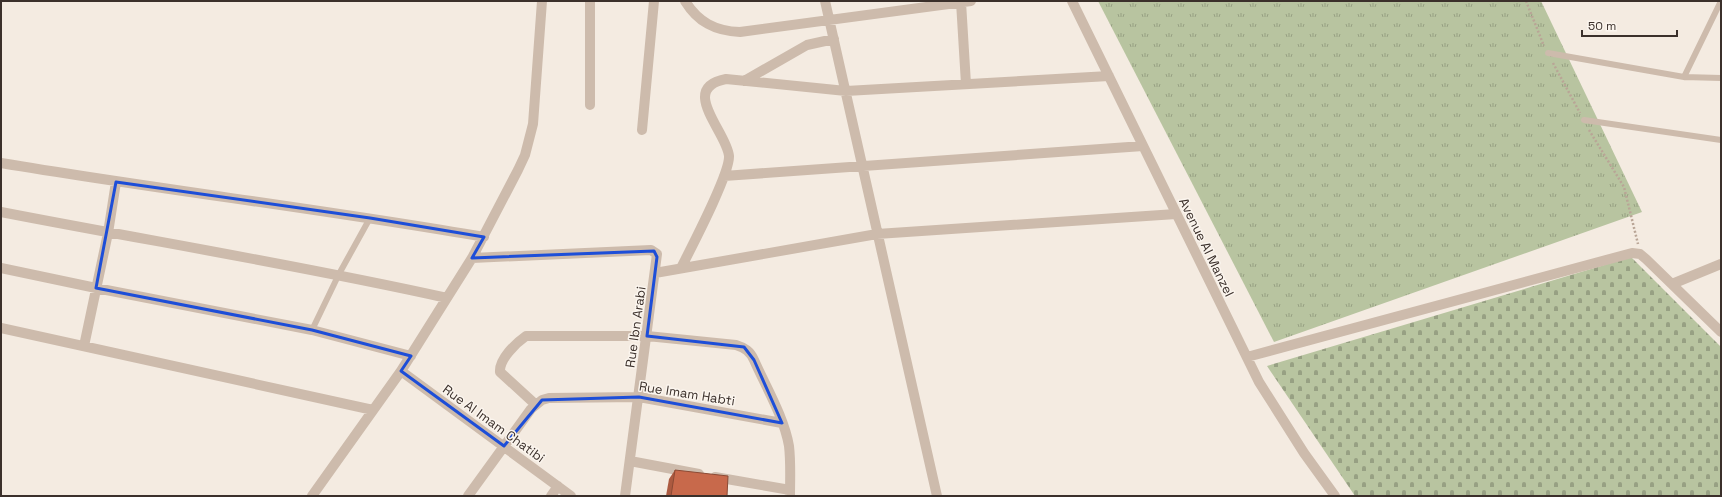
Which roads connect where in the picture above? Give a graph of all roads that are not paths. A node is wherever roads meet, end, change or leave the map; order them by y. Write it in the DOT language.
graph roads {
  1 [pos="542,1"];
  2 [pos="590,1"];
  3 [pos="654,1"];
  4 [pos="685,1"];
  5 [pos="826,1"];
  6 [pos="1072,1"];
  7 [pos="1721,1"];
  8 [pos="966,2"];
  9 [pos="830,20"];
  10 [pos="834,39"];
  11 [pos="1548,53"];
  12 [pos="1109,76"];
  13 [pos="1684,77"];
  14 [pos="1721,78"];
  15 [pos="744,81"];
  16 [pos="966,84"];
  17 [pos="846,91"];
  18 [pos="590,105"];
  19 [pos="1584,120"];
  20 [pos="642,130"];
  21 [pos="1721,140"];
  22 [pos="1143,146"];
  23 [pos="1,163"];
  24 [pos="862,166"];
  25 [pos="724,176"];
  26 [pos="116,182"];
  27 [pos="1,212"];
  28 [pos="1176,214"];
  29 [pos="370,218"];
  30 [pos="108,233"];
  31 [pos="877,234"];
  32 [pos="484,238"];
  33 [pos="472,258"];
  34 [pos="1721,264"];
  35 [pos="1,268"];
  36 [pos="681,268"];
  37 [pos="655,273"];
  38 [pos="339,274"];
  39 [pos="1672,284"];
  40 [pos="96,288"];
  41 [pos="447,298"];
  42 [pos="1,328"];
  43 [pos="312,330"];
  44 [pos="1721,332"];
  45 [pos="647,336"];
  46 [pos="84,346"];
  47 [pos="411,356"];
  48 [pos="1247,357"];
  49 [pos="401,372"];
  50 [pos="639,397"];
  51 [pos="536,404"];
  52 [pos="374,410"];
  53 [pos="782,423"];
  54 [pos="504,446"];
  55 [pos="630,462"];
  56 [pos="558,486"];
  57 [pos="790,493"];
  58 [pos="312,496"];
  59 [pos="468,496"];
  60 [pos="551,496"];
  61 [pos="571,496"];
  62 [pos="625,496"];
  63 [pos="937,496"];
  64 [pos="1335,496"];
  1 -- 32 [label="street"];
  2 -- 18 [label="street"];
  3 -- 20 [label="street"];
  4 -- 9 [label="street"];
  5 -- 9 [label="street"];
  6 -- 12 [label="street, Avenue Al Manzel"];
  7 -- 13 [label="lane"];
  8 -- 9 [label="street"];
  8 -- 16 [label="street"];
  9 -- 10 [label="street"];
  10 -- 15 [label="street"];
  10 -- 17 [label="street"];
  11 -- 13 [label="lane"];
  12 -- 16 [label="street"];
  12 -- 22 [label="street, Avenue Al Manzel"];
  13 -- 14 [label="lane"];
  15 -- 17 [label="street"];
  15 -- 25 [label="street"];
  16 -- 17 [label="street"];
  17 -- 24 [label="street"];
  19 -- 21 [label="lane"];
  22 -- 24 [label="street"];
  22 -- 28 [label="street, Avenue Al Manzel"];
  23 -- 26 [label="street"];
  24 -- 25 [label="street"];
  24 -- 31 [label="street"];
  25 -- 36 [label="street"];
  26 -- 29 [label="street"];
  26 -- 30 [label="street"];
  27 -- 30 [label="street"];
  28 -- 31 [label="street"];
  28 -- 48 [label="street, Avenue Al Manzel"];
  29 -- 32 [label="street"];
  29 -- 38 [label="lane"];
  30 -- 38 [label="street"];
  30 -- 40 [label="street"];
  31 -- 36 [label="street"];
  31 -- 63 [label="street"];
  32 -- 33 [label="street"];
  33 -- 37 [label="street, Rue Ibn Arabi"];
  33 -- 41 [label="street"];
  34 -- 39 [label="street"];
  35 -- 40 [label="street"];
  36 -- 37 [label="street"];
  37 -- 45 [label="street, Rue Ibn Arabi"];
  38 -- 41 [label="street"];
  38 -- 43 [label="lane"];
  39 -- 44 [label="street"];
  39 -- 48 [label="street"];
  40 -- 43 [label="street"];
  40 -- 46 [label="street"];
  41 -- 47 [label="street"];
  42 -- 46 [label="street"];
  43 -- 47 [label="street"];
  45 -- 50 [label="street, Rue Ibn Arabi"];
  45 -- 51 [label="street"];
  45 -- 53 [label="street"];
  46 -- 52 [label="street"];
  47 -- 49 [label="street"];
  48 -- 64 [label="street, Avenue Al Manzel"];
  49 -- 52 [label="street"];
  49 -- 54 [label="street, Rue Al Imam Chatibi"];
  50 -- 51 [label="street, Rue Imam Habti"];
  50 -- 53 [label="street, Rue Imam Habti"];
  50 -- 55 [label="street, Rue Ibn Arabi"];
  51 -- 54 [label="street"];
  52 -- 58 [label="street"];
  53 -- 57 [label="street"];
  54 -- 56 [label="street, Rue Al Imam Chatibi"];
  54 -- 59 [label="street"];
  55 -- 57 [label="street"];
  55 -- 62 [label="street, Rue Ibn Arabi"];
  56 -- 60 [label="street"];
  56 -- 61 [label="street, Rue Al Imam Chatibi"];
}
